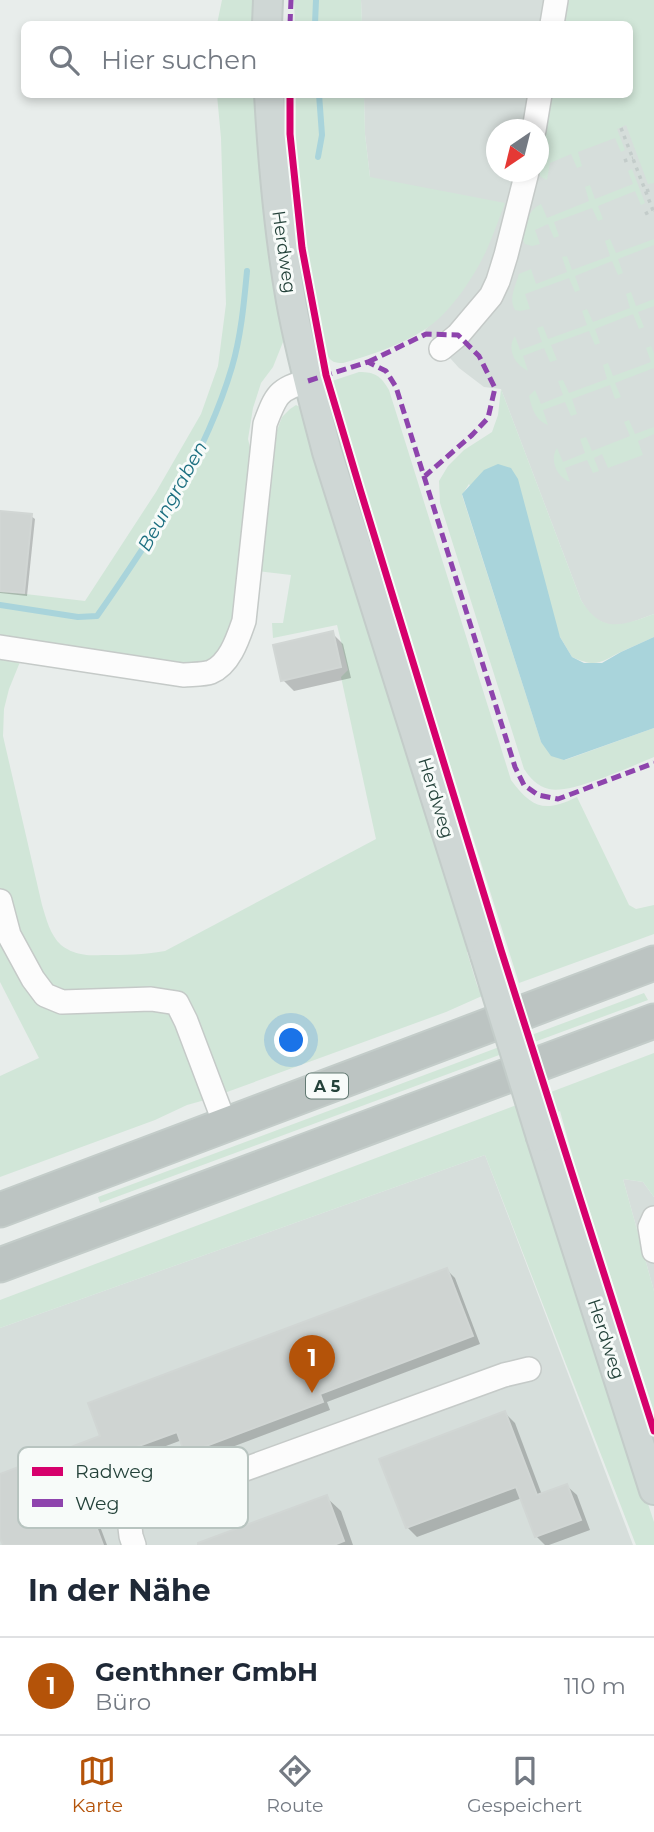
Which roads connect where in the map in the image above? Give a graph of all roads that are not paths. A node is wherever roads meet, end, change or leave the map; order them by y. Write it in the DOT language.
graph roads {
  1 [pos="268,0"];
  2 [pos="556,0"];
  3 [pos="267,21"];
  4 [pos="552,21"];
  5 [pos="268,98"];
  6 [pos="539,98"];
  7 [pos="536,119"];
  8 [pos="524,182"];
  9 [pos="441,349"];
  10 [pos="308,381"];
  11 [pos="0,647"];
  12 [pos="0,901"];
  13 [pos="654,964"];
  14 [pos="654,1021"];
  15 [pos="225,1124"];
  16 [pos="0,1210"];
  17 [pos="654,1218"];
  18 [pos="654,1251"];
  19 [pos="0,1265"];
  20 [pos="529,1369"];
  21 [pos="248,1468"];
  22 [pos="654,1490"];
  23 [pos="130,1528"];
  24 [pos="134,1545"];
  1 -- 3 [label="main road"];
  2 -- 4 [label="lane"];
  5 -- 10 [label="main road, Herdweg"];
  6 -- 7 [label="lane"];
  8 -- 9 [label="lane"];
  10 -- 11 [label="lane"];
  10 -- 22 [label="main road, Herdweg, bridge"];
  12 -- 15 [label="lane"];
  13 -- 15 [label="highway, A 5"];
  14 -- 19 [label="highway"];
  15 -- 16 [label="highway, A 5"];
  17 -- 18 [label="lane"];
  20 -- 21 [label="lane"];
  23 -- 24 [label="lane"];
}
